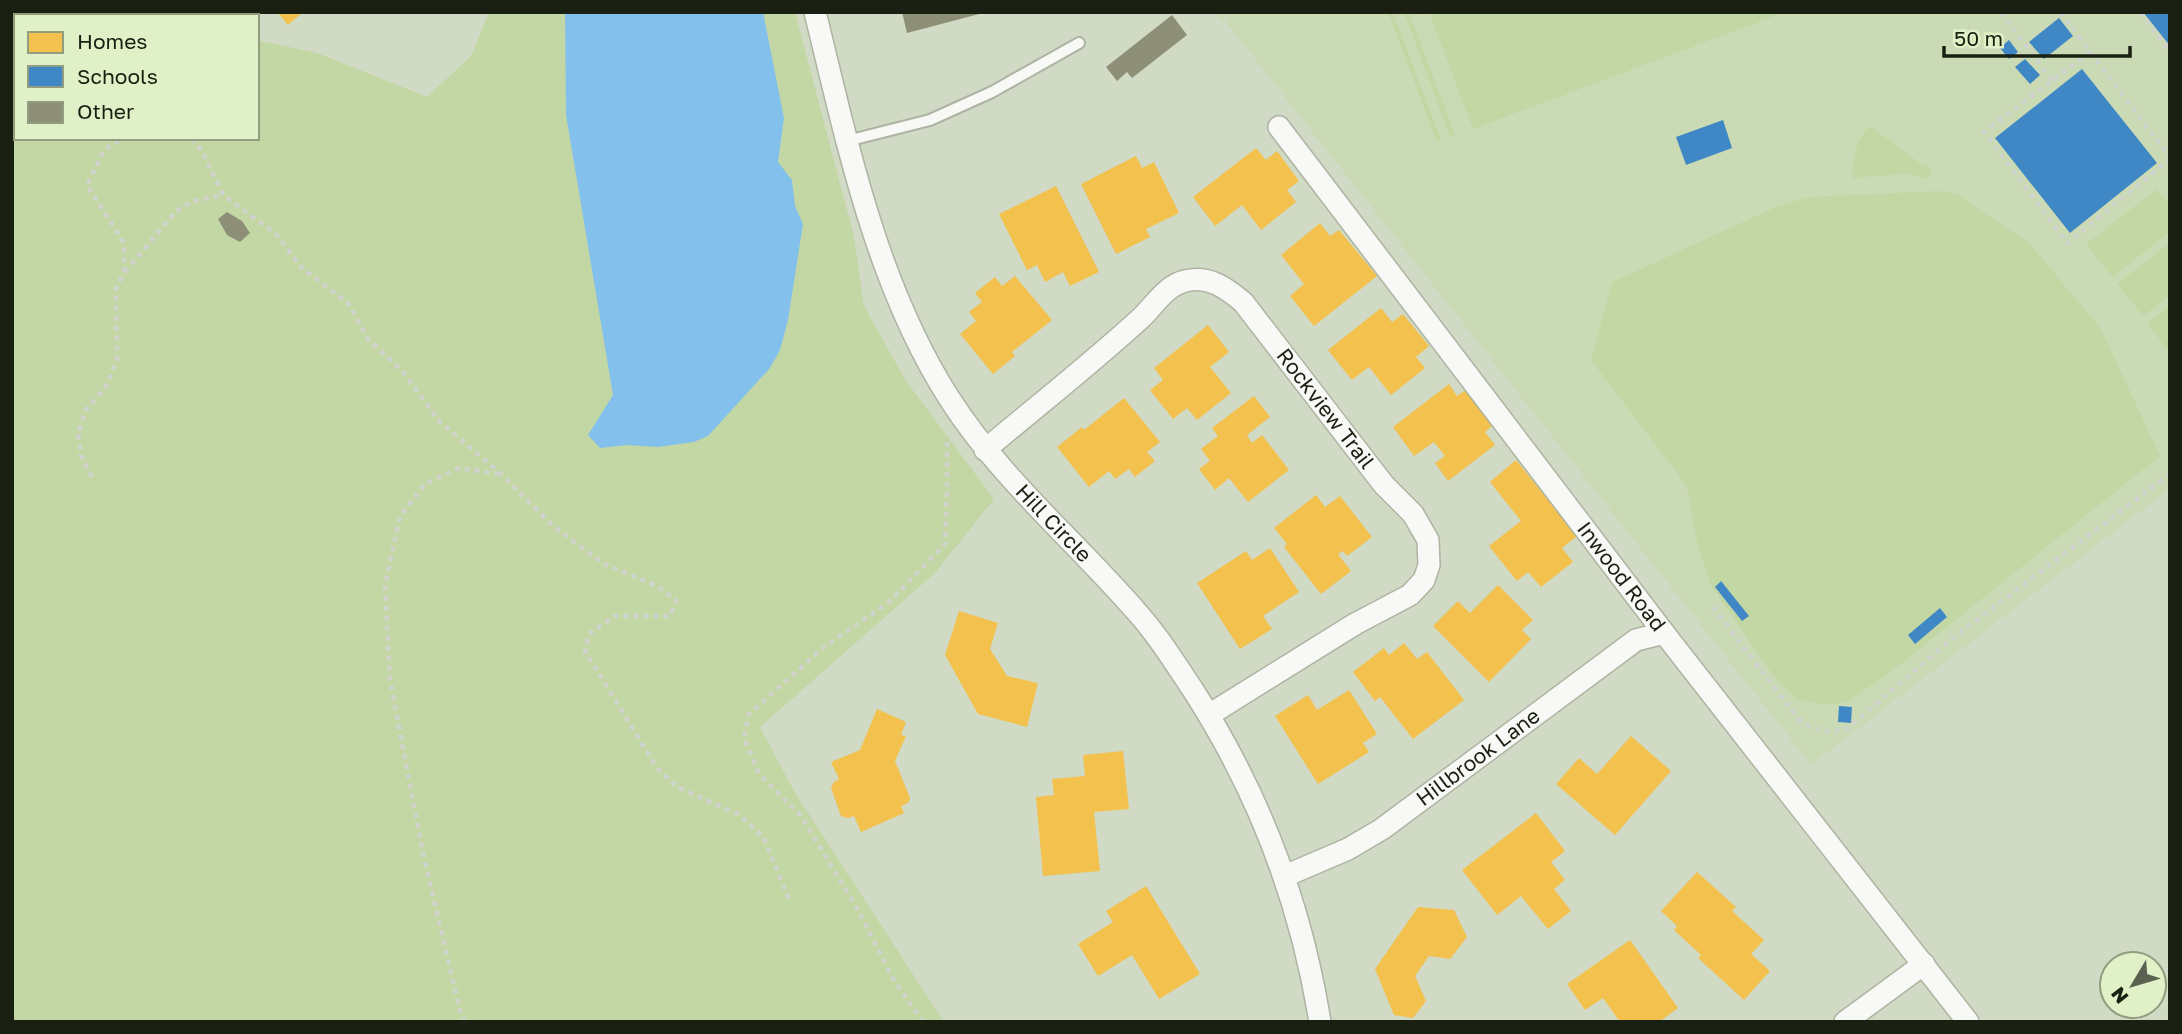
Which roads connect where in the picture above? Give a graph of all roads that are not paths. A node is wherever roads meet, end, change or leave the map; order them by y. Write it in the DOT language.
graph roads {
  1 [pos="815,12"];
  2 [pos="1079,43"];
  3 [pos="1279,127"];
  4 [pos="847,141"];
  5 [pos="985,450"];
  6 [pos="1664,633"];
  7 [pos="1209,715"];
  8 [pos="1285,876"];
  9 [pos="1924,964"];
  10 [pos="1320,1022"];
  11 [pos="1845,1022"];
  12 [pos="1968,1022"];
  1 -- 4 [label="street, Hill Circle"];
  2 -- 4 [label="lane"];
  3 -- 6 [label="street, Inwood Road"];
  4 -- 5 [label="street, Hill Circle"];
  5 -- 7 [label="street, Hill Circle"];
  5 -- 7 [label="street, Rockview Trail"];
  6 -- 8 [label="street, Hillbrook Lane"];
  6 -- 9 [label="street, Inwood Road"];
  7 -- 8 [label="street, Hill Circle"];
  8 -- 10 [label="street, Hill Circle"];
  9 -- 11 [label="street"];
  9 -- 12 [label="street, Inwood Road"];
}
